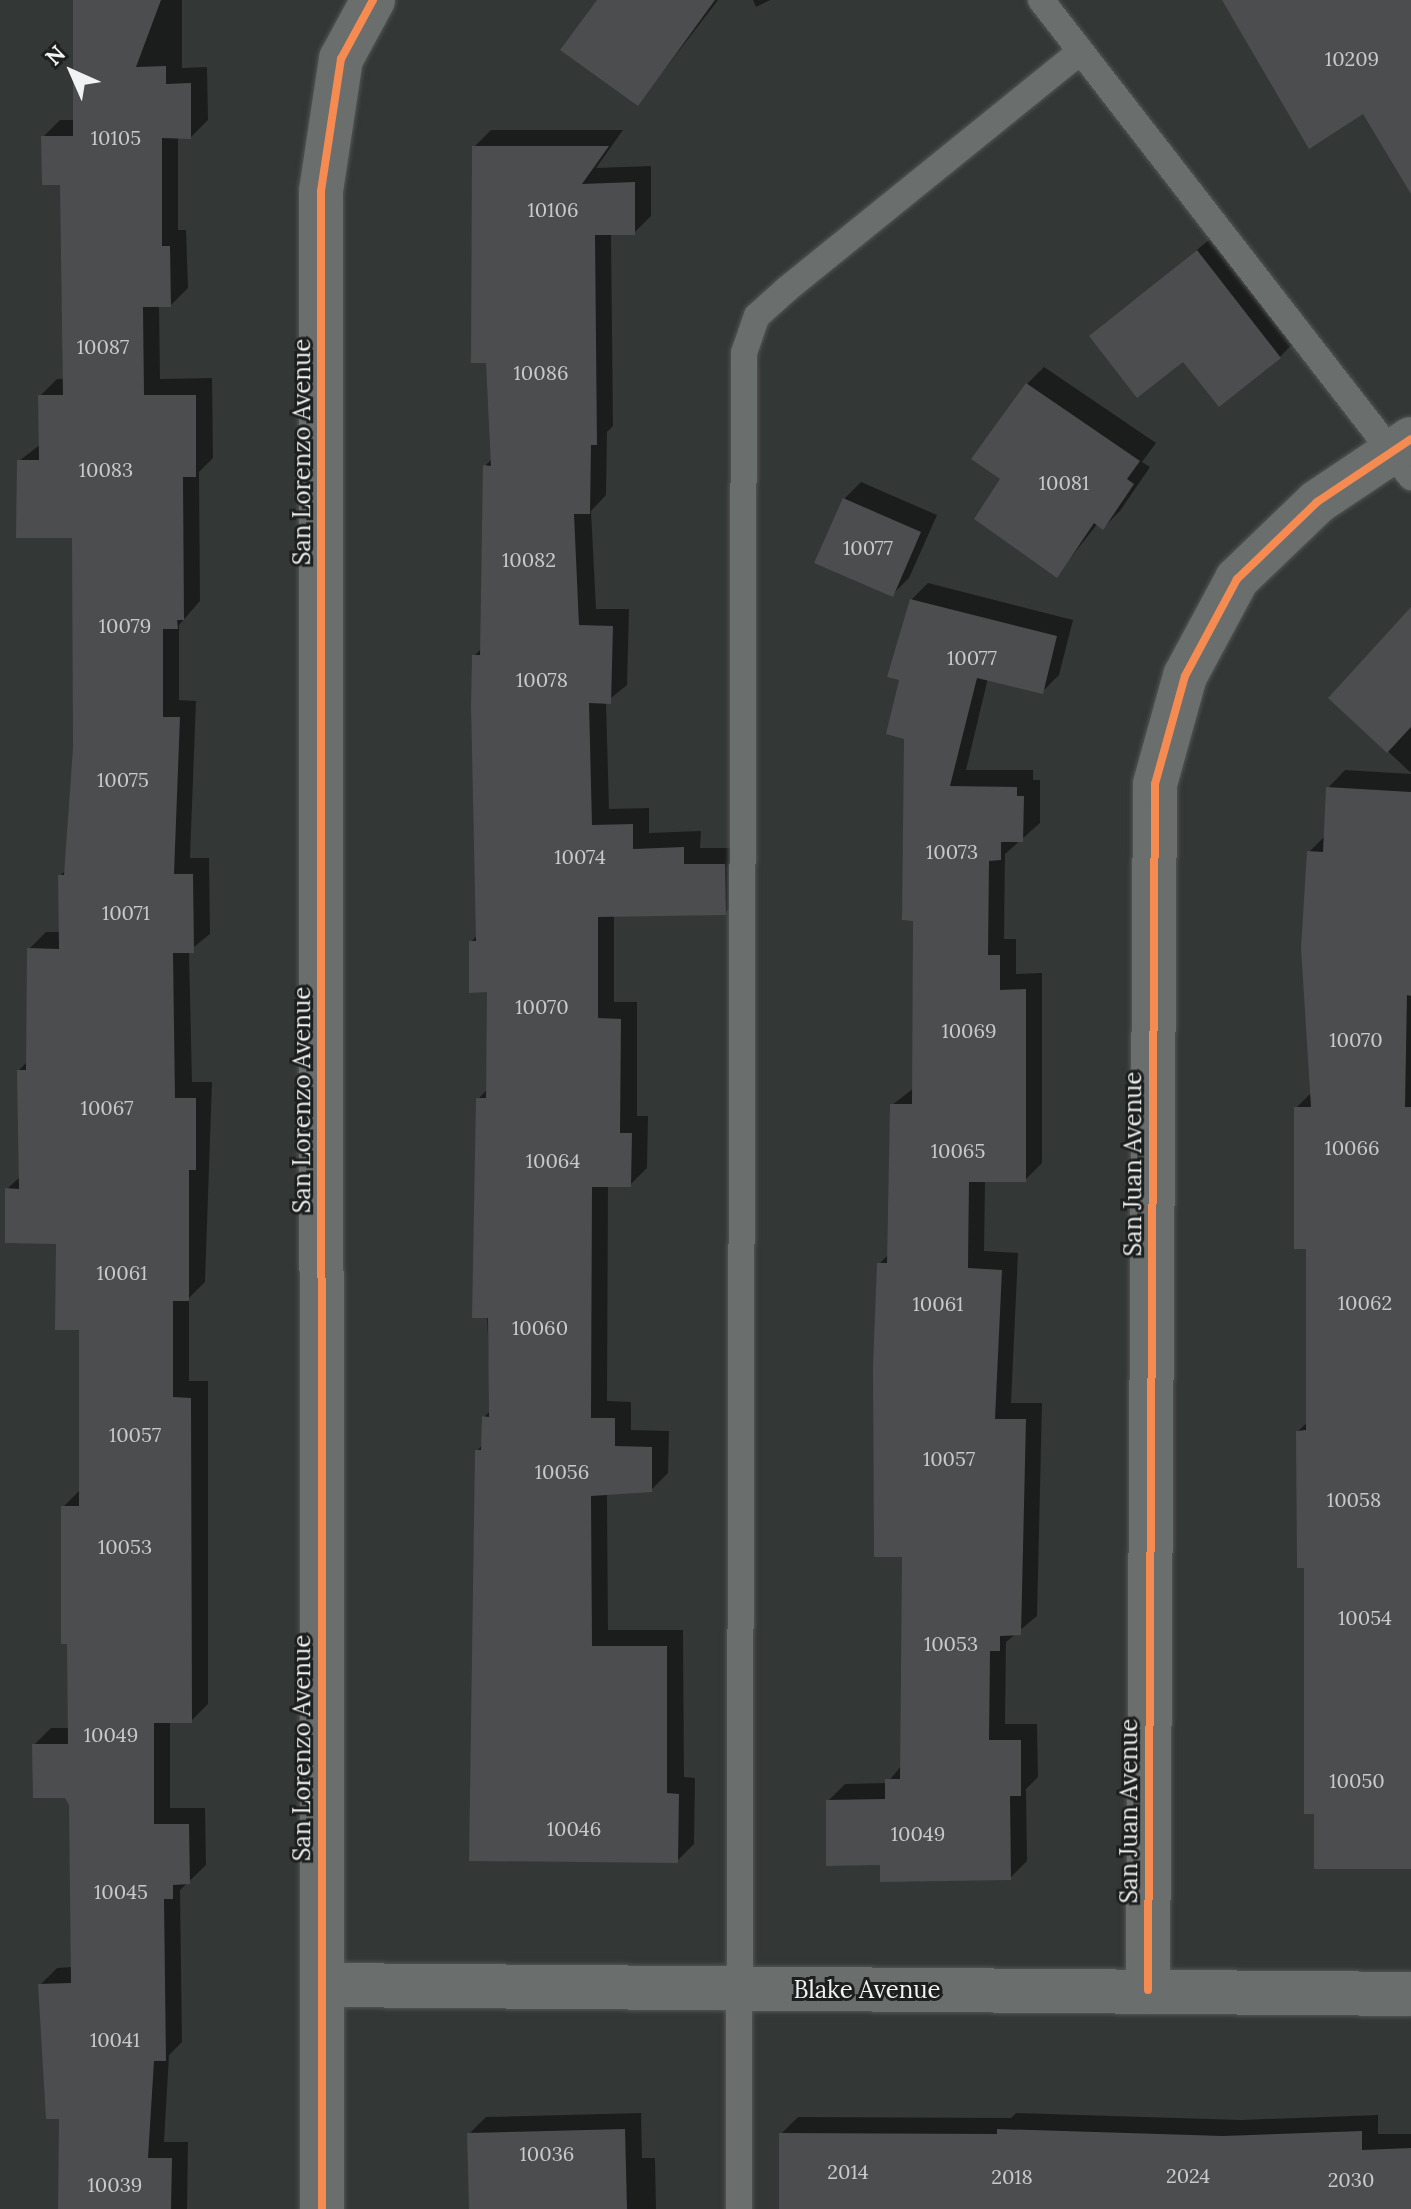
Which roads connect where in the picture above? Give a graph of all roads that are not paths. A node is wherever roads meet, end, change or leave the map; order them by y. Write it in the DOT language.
graph roads {
  1 [pos="373,0"];
  2 [pos="1041,0"];
  3 [pos="1080,52"];
  4 [pos="1404,455"];
  5 [pos="322,1985"];
  6 [pos="739,1990"];
  7 [pos="1148,1990"];
  8 [pos="1411,1994"];
  9 [pos="322,2209"];
  10 [pos="739,2209"];
  1 -- 5 [label="street, San Lorenzo Avenue"];
  2 -- 3 [label="lane"];
  3 -- 4 [label="lane"];
  3 -- 6 [label="lane"];
  4 -- 7 [label="street, San Juan Avenue"];
  5 -- 6 [label="street, Blake Avenue"];
  5 -- 9 [label="street, San Lorenzo Avenue"];
  6 -- 7 [label="street, Blake Avenue"];
  6 -- 10 [label="lane"];
  7 -- 8 [label="street, Blake Avenue"];
}
